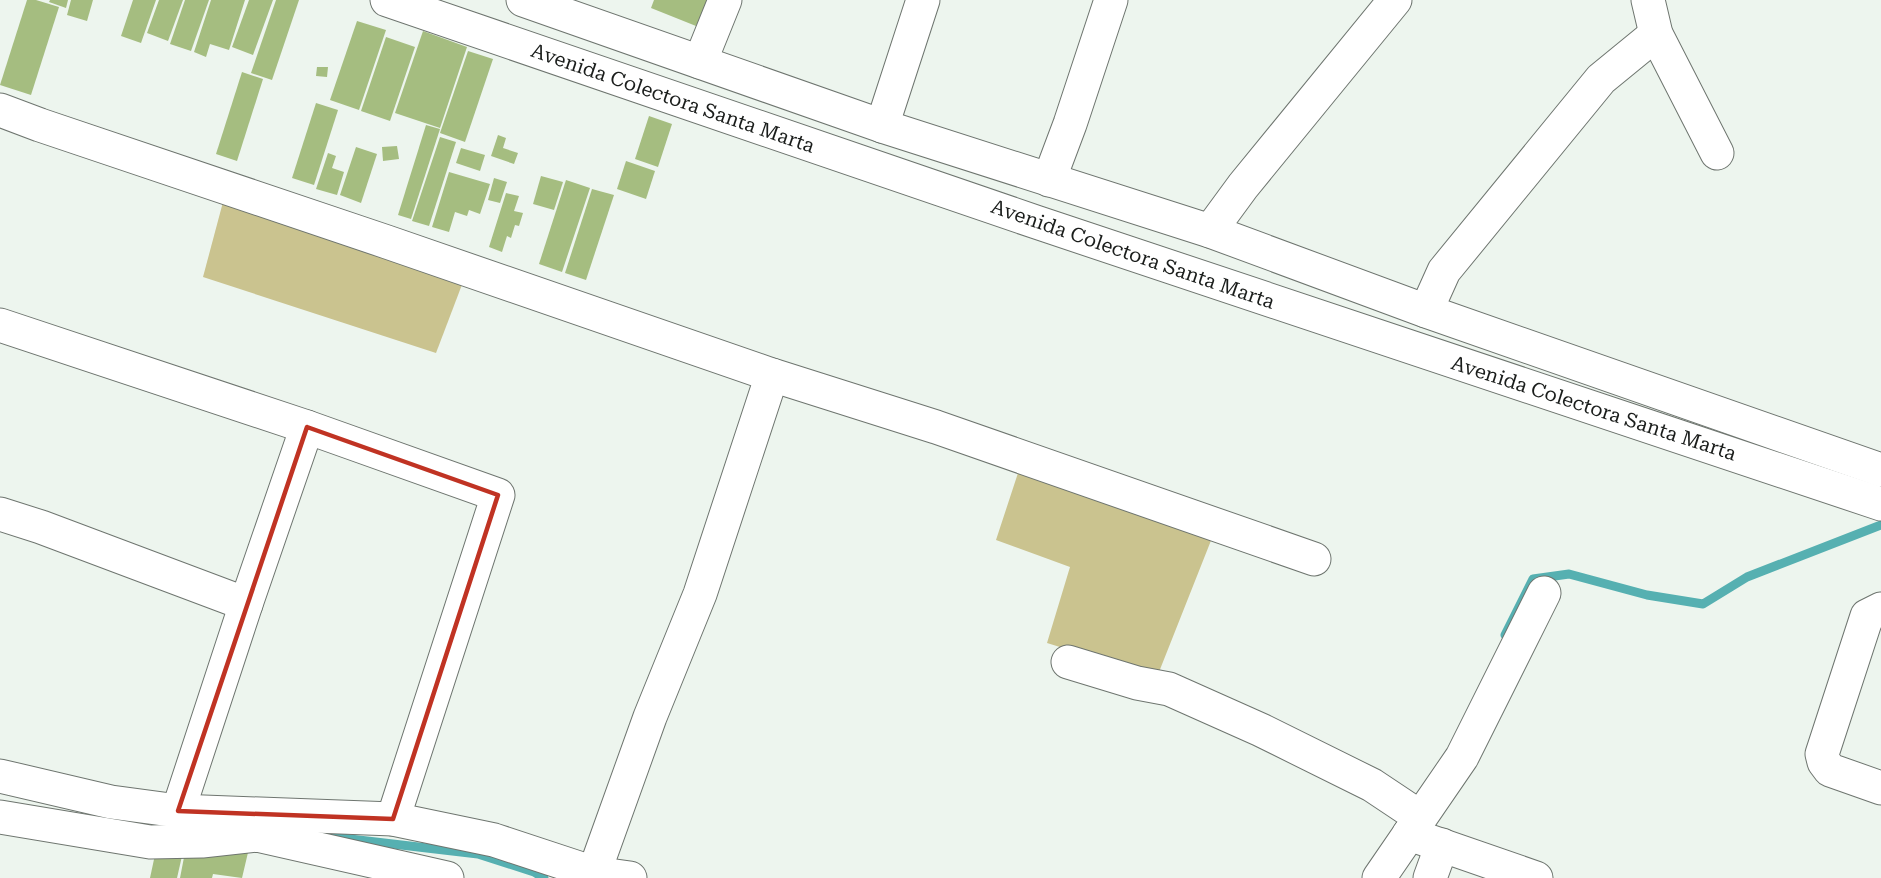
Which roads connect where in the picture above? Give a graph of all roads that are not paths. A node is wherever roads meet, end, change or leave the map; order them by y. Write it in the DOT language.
graph roads {
  1 [pos="387,0"];
  2 [pos="526,0"];
  3 [pos="725,0"];
  4 [pos="923,0"];
  5 [pos="1111,0"];
  6 [pos="1395,0"];
  7 [pos="1648,0"];
  8 [pos="1656,34"];
  9 [pos="700,62"];
  10 [pos="0,110"];
  11 [pos="882,126"];
  12 [pos="1717,153"];
  13 [pos="1049,180"];
  14 [pos="1210,231"];
  15 [pos="1426,311"];
  16 [pos="0,325"];
  17 [pos="772,375"];
  18 [pos="307,426"];
  19 [pos="1881,470"];
  20 [pos="1881,504"];
  21 [pos="0,514"];
  22 [pos="1314,559"];
  23 [pos="1544,593"];
  24 [pos="246,604"];
  25 [pos="1881,609"];
  26 [pos="1068,662"];
  27 [pos="0,776"];
  28 [pos="1881,788"];
  29 [pos="178,811"];
  30 [pos="0,817"];
  31 [pos="393,819"];
  32 [pos="1415,825"];
  33 [pos="1442,845"];
  34 [pos="546,868"];
  35 [pos="594,873"];
  36 [pos="447,878"];
  37 [pos="630,878"];
  38 [pos="1379,878"];
  39 [pos="1430,878"];
  40 [pos="1536,878"];
  1 -- 20 [label="street, Avenida Colectora Santa Marta"];
  2 -- 9 [label="street, Avenida Colectora Santa Marta"];
  3 -- 9 [label="street"];
  4 -- 11 [label="street"];
  5 -- 13 [label="street"];
  6 -- 14 [label="street"];
  7 -- 8 [label="street"];
  8 -- 12 [label="street"];
  8 -- 15 [label="street"];
  9 -- 11 [label="street, Avenida Colectora Santa Marta"];
  10 -- 17 [label="street"];
  11 -- 13 [label="street, Avenida Colectora Santa Marta"];
  13 -- 14 [label="street, Avenida Colectora Santa Marta"];
  14 -- 15 [label="street, Avenida Colectora Santa Marta"];
  15 -- 19 [label="street, Avenida Colectora Santa Marta"];
  16 -- 18 [label="street"];
  17 -- 22 [label="street"];
  17 -- 35 [label="street"];
  18 -- 24 [label="street"];
  18 -- 31 [label="street"];
  21 -- 24 [label="street"];
  23 -- 32 [label="street"];
  24 -- 29 [label="street"];
  25 -- 28 [label="street"];
  26 -- 32 [label="street"];
  27 -- 29 [label="street"];
  29 -- 31 [label="street"];
  30 -- 36 [label="street"];
  31 -- 34 [label="street"];
  32 -- 33 [label="street"];
  32 -- 38 [label="street"];
  33 -- 39 [label="street"];
  33 -- 40 [label="street"];
  34 -- 35 [label="street"];
  35 -- 37 [label="street"];
}
